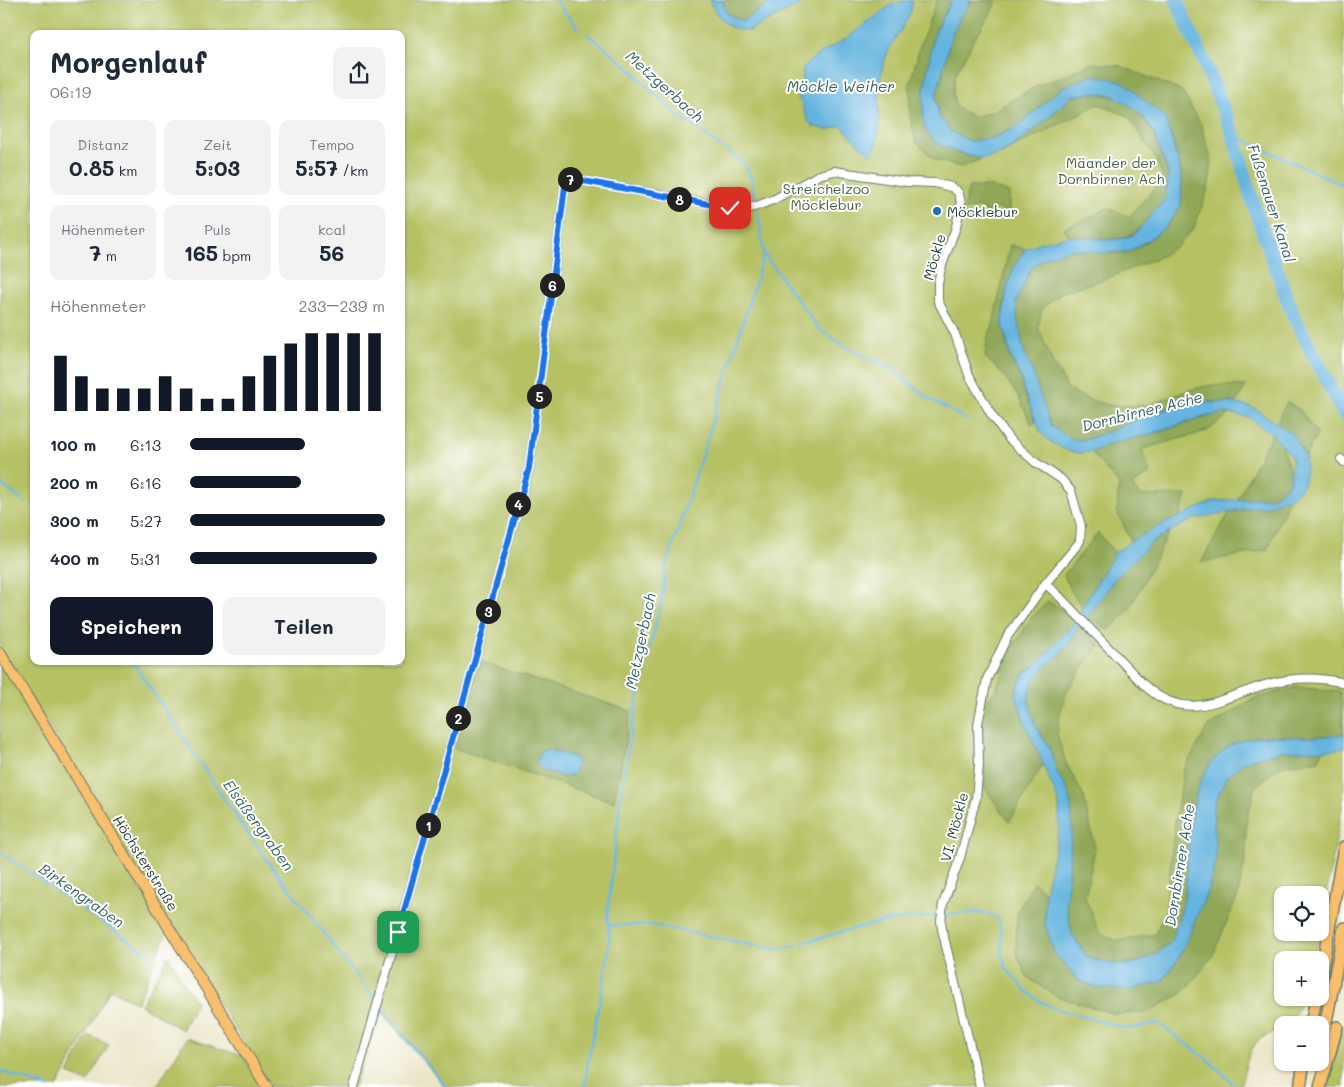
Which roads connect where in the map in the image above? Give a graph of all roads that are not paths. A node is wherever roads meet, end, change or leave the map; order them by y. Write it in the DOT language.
graph roads {
  1 [pos="1045,584"];
  2 [pos="0,653"];
  3 [pos="1344,683"];
  4 [pos="1344,847"];
  5 [pos="1344,928"];
  6 [pos="1329,931"];
  7 [pos="1327,1016"];
  8 [pos="1337,1027"];
  9 [pos="1303,1071"];
  10 [pos="1317,1071"];
  11 [pos="267,1087"];
  12 [pos="354,1087"];
  13 [pos="980,1087"];
  14 [pos="1300,1087"];
  15 [pos="1314,1087"];
  16 [pos="1320,1087"];
  1 -- 3 [label="street"];
  1 -- 12 [label="street, Möckle"];
  1 -- 13 [label="street, VI. Möckle"];
  2 -- 11 [label="main road, Höchsterstraße"];
  4 -- 6 [label="highway"];
  5 -- 7 [label="highway"];
  8 -- 16 [label="highway"];
  9 -- 14 [label="highway"];
  10 -- 15 [label="highway"];
}
